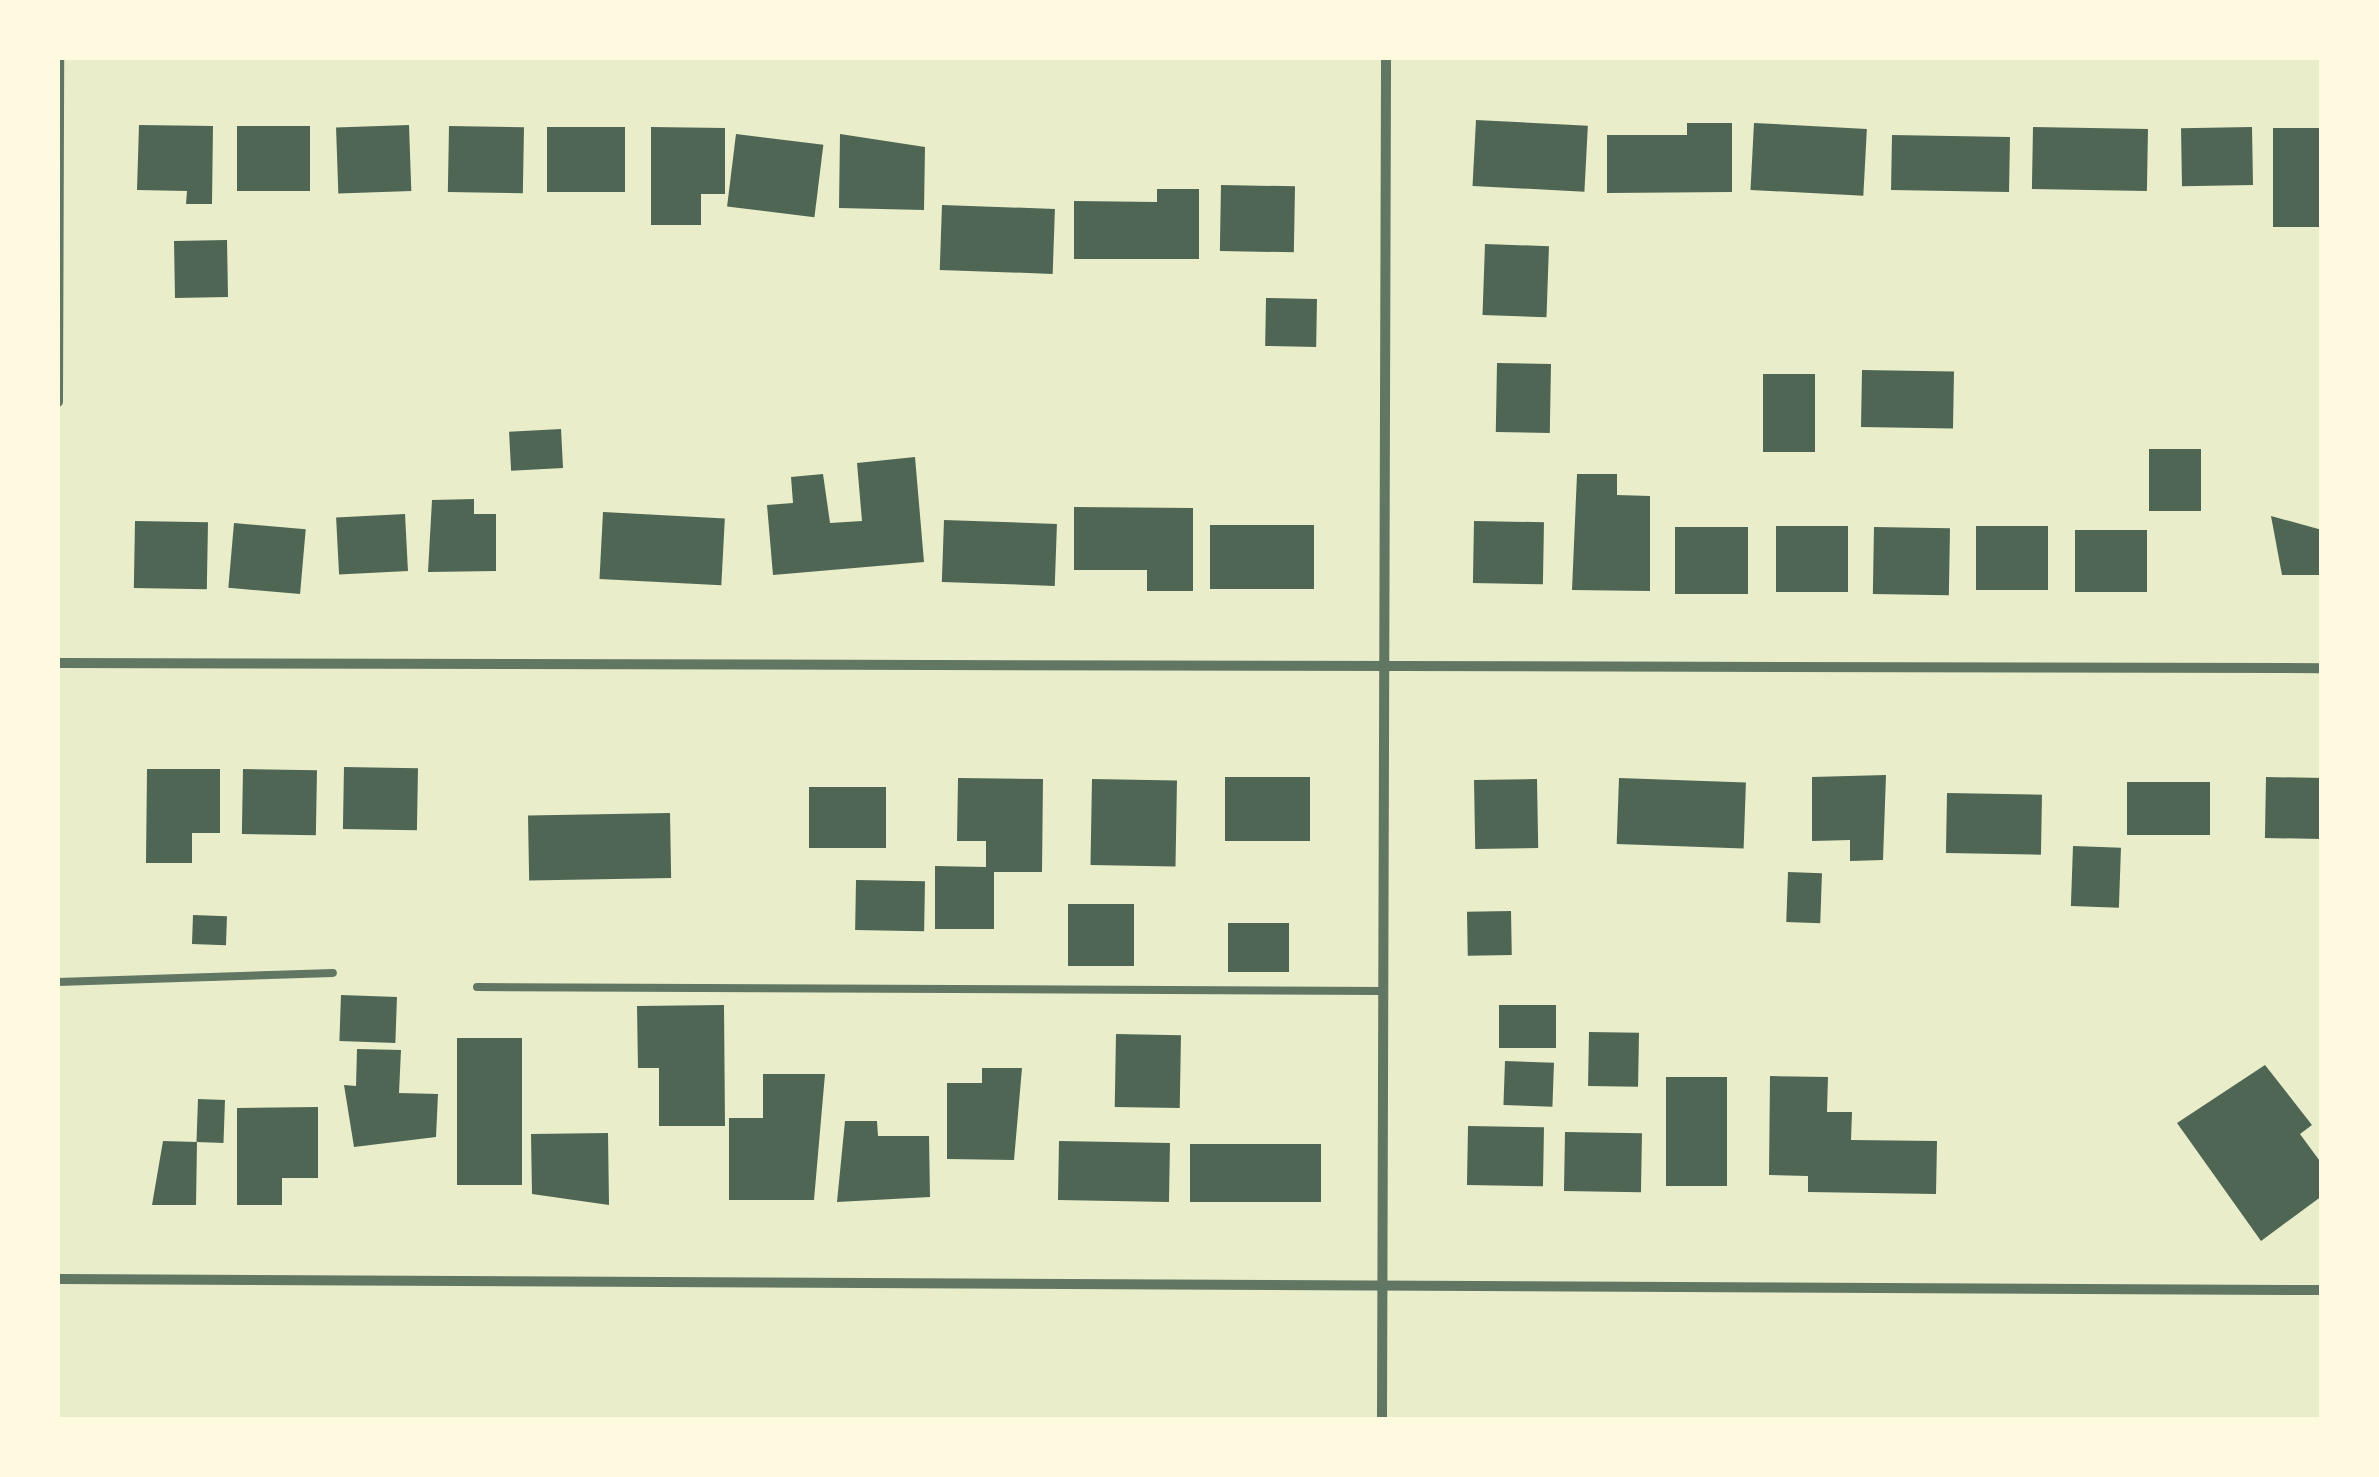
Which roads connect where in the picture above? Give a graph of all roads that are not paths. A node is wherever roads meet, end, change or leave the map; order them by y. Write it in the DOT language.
graph roads {
  1 [pos="60,58"];
  2 [pos="1386,58"];
  3 [pos="58,402"];
  4 [pos="58,663"];
  5 [pos="1385,668"];
  6 [pos="2322,668"];
  7 [pos="333,973"];
  8 [pos="58,982"];
  9 [pos="476,987"];
  10 [pos="1383,991"];
  11 [pos="58,1279"];
  12 [pos="1382,1288"];
  13 [pos="2322,1290"];
  14 [pos="1382,1420"];
  1 -- 3 [label="street"];
  2 -- 5 [label="street"];
  4 -- 5 [label="street"];
  5 -- 6 [label="street"];
  5 -- 10 [label="street"];
  7 -- 8 [label="lane"];
  9 -- 10 [label="lane"];
  10 -- 12 [label="street"];
  11 -- 12 [label="street"];
  12 -- 13 [label="street"];
  12 -- 14 [label="street"];
}
